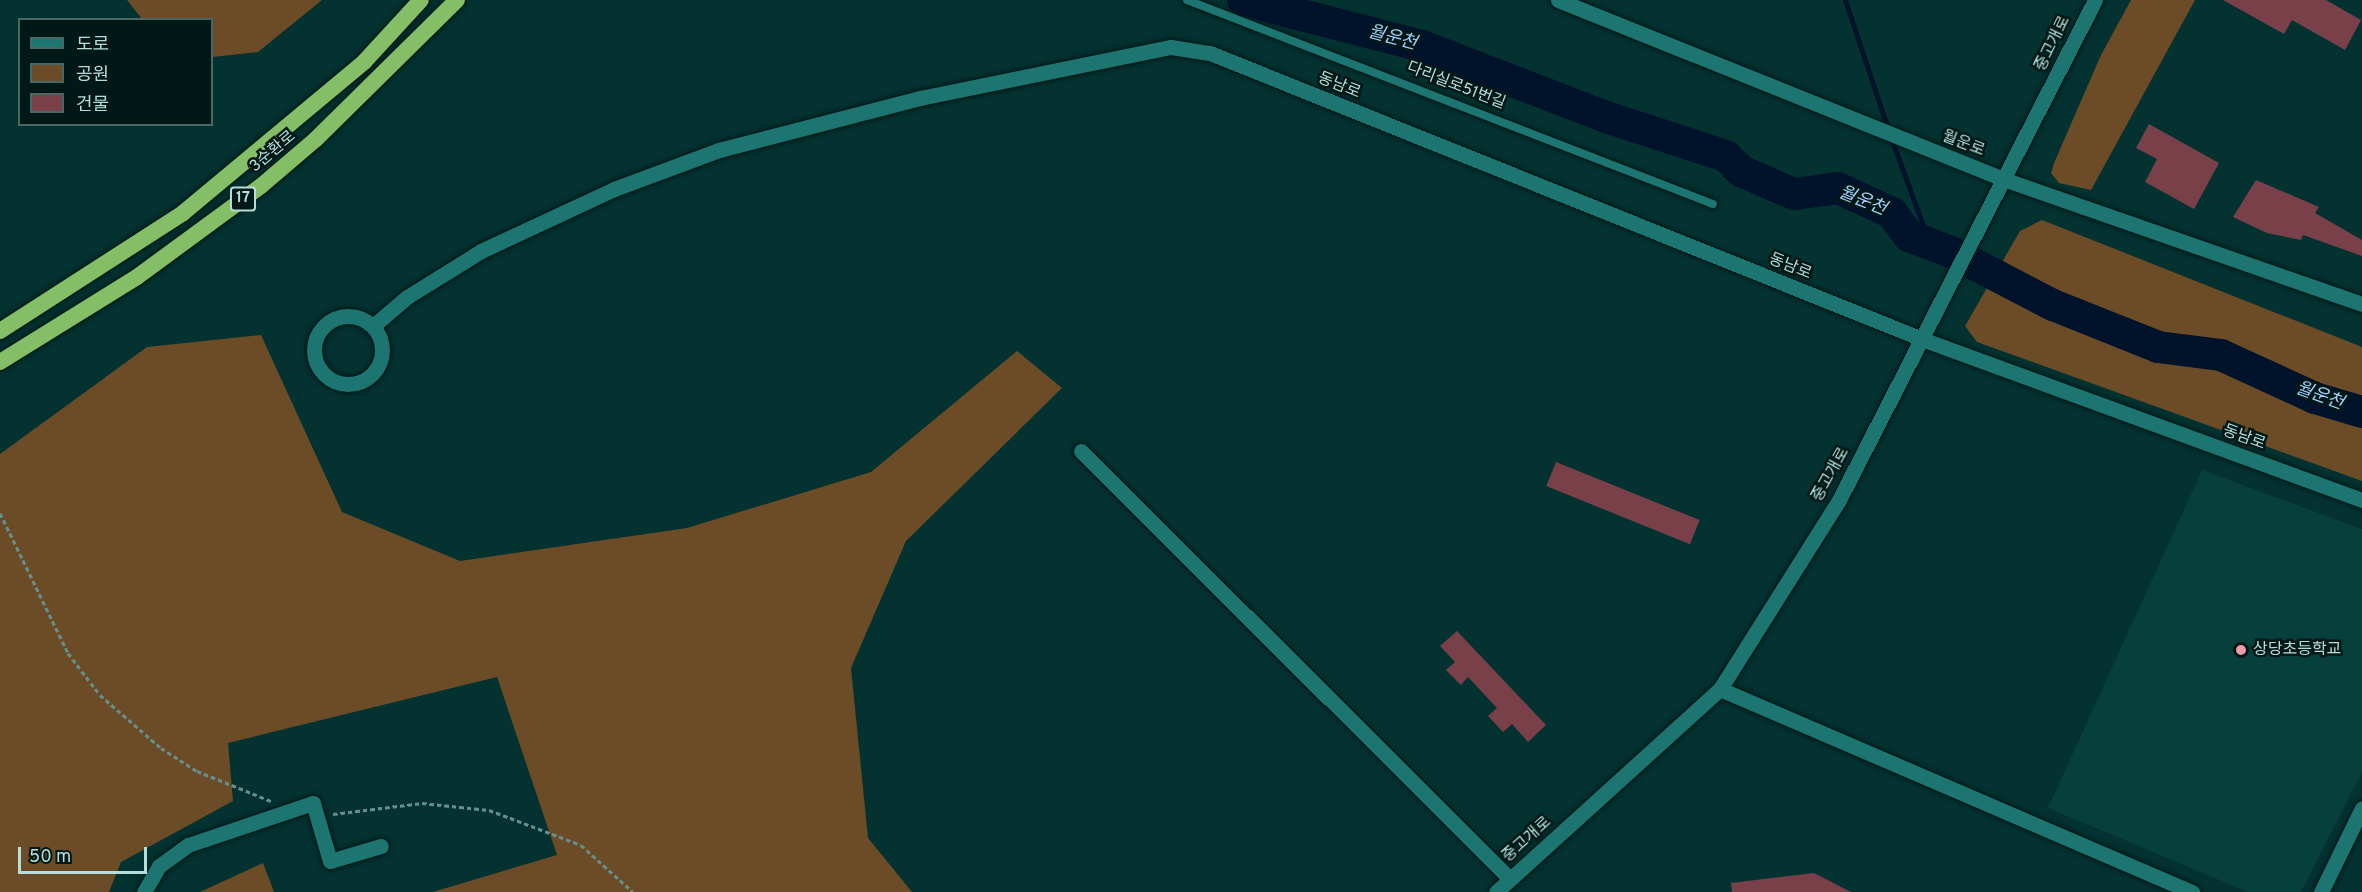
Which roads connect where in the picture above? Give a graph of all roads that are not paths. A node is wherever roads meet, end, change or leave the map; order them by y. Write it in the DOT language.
graph roads {
  1 [pos="421,0"];
  2 [pos="457,0"];
  3 [pos="1187,0"];
  4 [pos="1558,0"];
  5 [pos="2095,0"];
  6 [pos="1576,3"];
  7 [pos="2003,179"];
  8 [pos="1713,204"];
  9 [pos="2362,304"];
  10 [pos="373,326"];
  11 [pos="0,331"];
  12 [pos="1922,339"];
  13 [pos="0,362"];
  14 [pos="1080,451"];
  15 [pos="2362,500"];
  16 [pos="1720,689"];
  17 [pos="2362,808"];
  18 [pos="381,846"];
  19 [pos="1510,879"];
  20 [pos="144,892"];
  21 [pos="1496,892"];
  22 [pos="2192,892"];
  23 [pos="2321,892"];
  1 -- 11 [label="highway, 3순환로 / 17"];
  2 -- 13 [label="highway, 3순환로 / 17"];
  3 -- 8 [label="lane, 다리실로51번길"];
  4 -- 6 [label="street, 월운로"];
  5 -- 7 [label="street, 중고개로"];
  6 -- 7 [label="street, 월운로"];
  7 -- 9 [label="street, 월운로"];
  7 -- 12 [label="street, 중고개로"];
  10 -- 10 [label="street"];
  10 -- 12 [label="street, 동남로"];
  12 -- 15 [label="street, 동남로"];
  12 -- 16 [label="street, 중고개로"];
  14 -- 19 [label="street"];
  16 -- 19 [label="street, 중고개로"];
  16 -- 22 [label="street"];
  17 -- 23 [label="street"];
  18 -- 20 [label="street"];
  19 -- 21 [label="street, 중고개로"];
}
